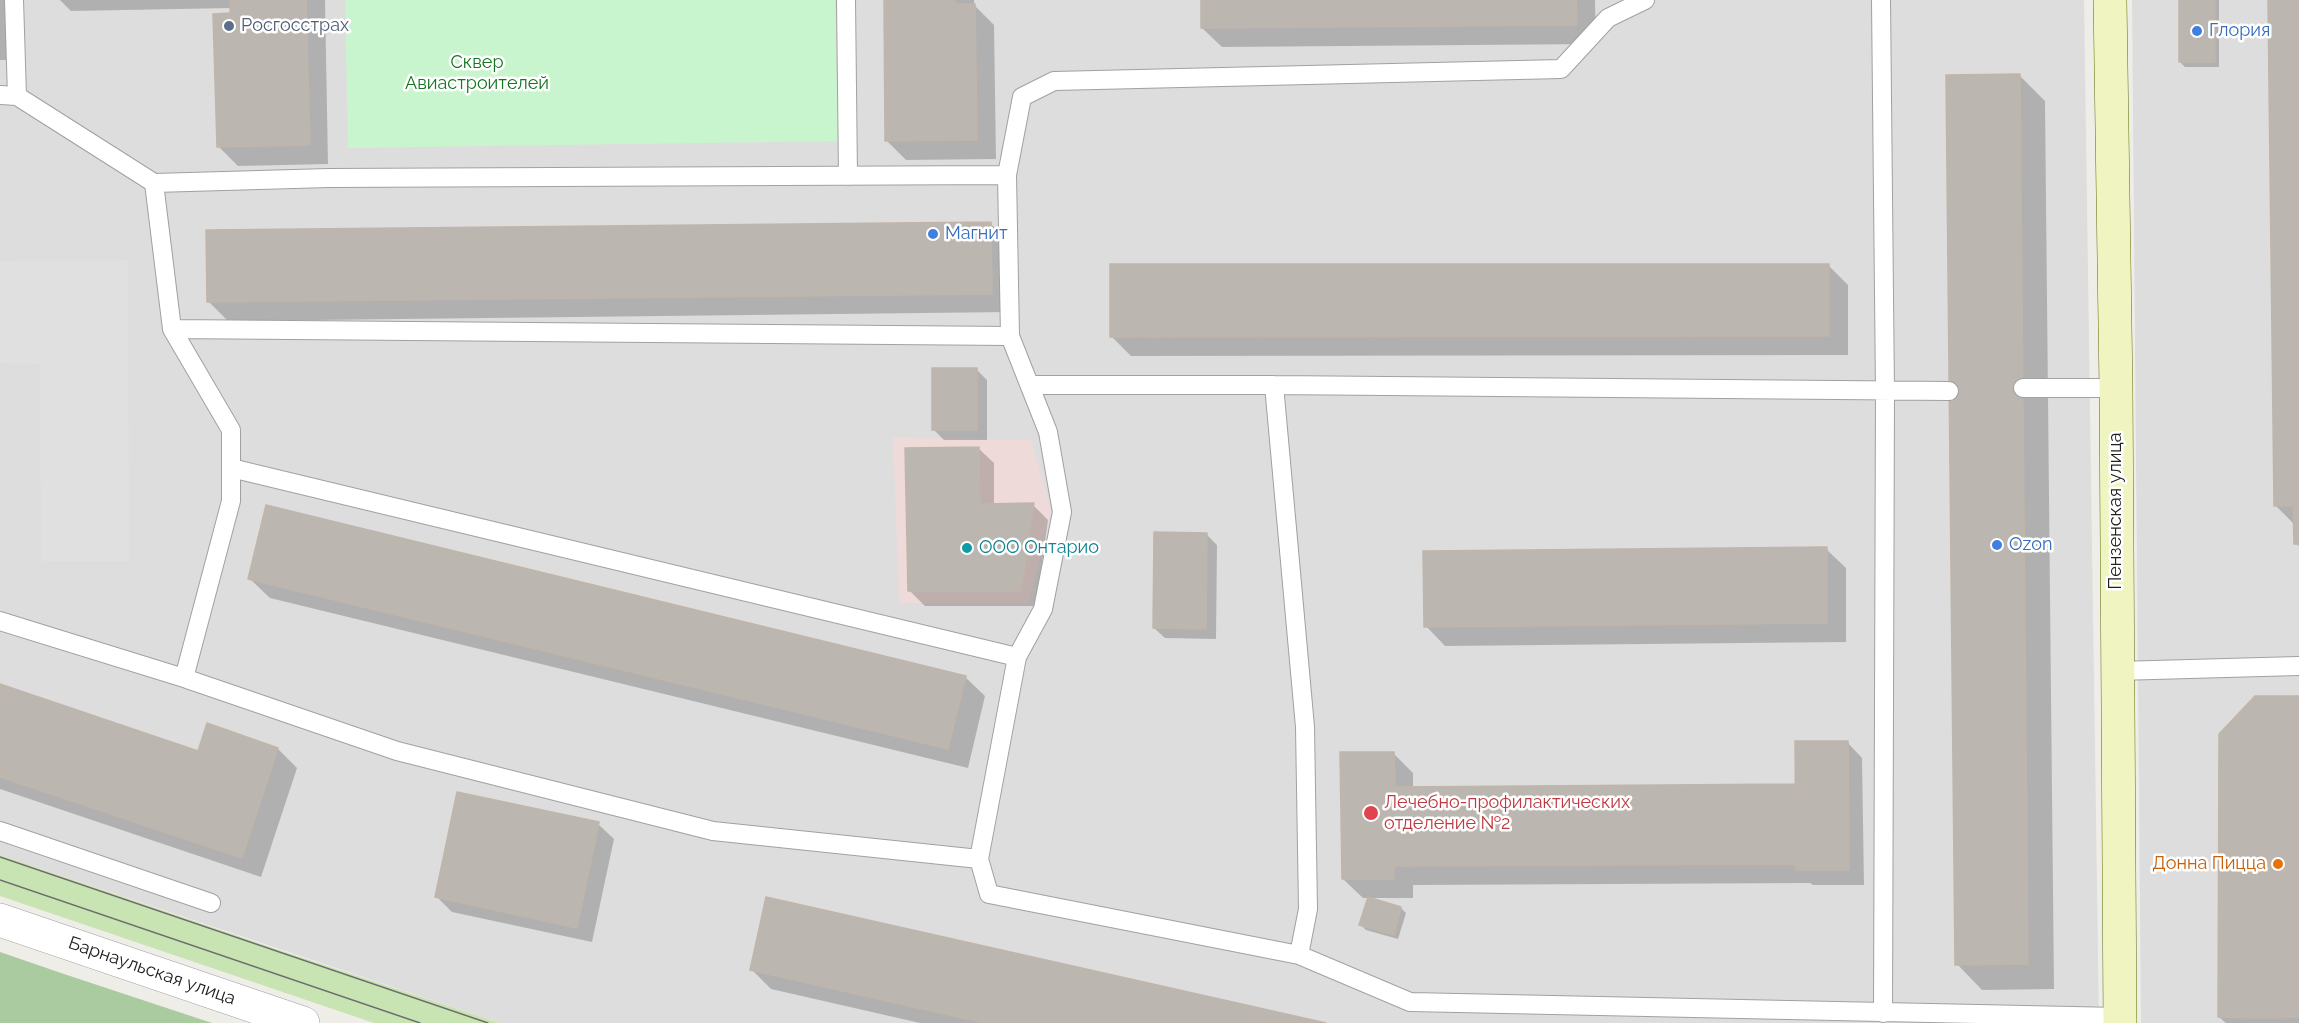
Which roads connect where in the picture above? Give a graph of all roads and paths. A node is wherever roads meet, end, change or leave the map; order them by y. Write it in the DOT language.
graph roads {
  1 [pos="14,0"];
  2 [pos="846,0"];
  3 [pos="1645,0"];
  4 [pos="1881,0"];
  5 [pos="2110,0"];
  6 [pos="1608,9"];
  7 [pos="9,96"];
  8 [pos="1007,175"];
  9 [pos="848,176"];
  10 [pos="154,183"];
  11 [pos="172,329"];
  12 [pos="1010,336"];
  13 [pos="1030,385"];
  14 [pos="1274,385"];
  15 [pos="2023,388"];
  16 [pos="2116,388"];
  17 [pos="1885,391"];
  18 [pos="1949,392"];
  19 [pos="231,468"];
  20 [pos="0,621"];
  21 [pos="1017,657"];
  22 [pos="2299,666"];
  23 [pos="2117,671"];
  24 [pos="184,678"];
  25 [pos="0,831"];
  26 [pos="979,859"];
  27 [pos="211,903"];
  28 [pos="0,920"];
  29 [pos="1299,955"];
  30 [pos="1883,1013"];
  31 [pos="2120,1020"];
  32 [pos="303,1023"];
  1 -- 7 [label="lane"];
  2 -- 9 [label="lane"];
  3 -- 6 [label="lane"];
  4 -- 17 [label="lane"];
  5 -- 16 [label="street, Пензенская улица"];
  6 -- 8 [label="lane"];
  7 -- 10 [label="lane"];
  8 -- 9 [label="lane"];
  8 -- 12 [label="lane"];
  9 -- 10 [label="lane"];
  10 -- 11 [label="lane"];
  11 -- 12 [label="lane"];
  11 -- 19 [label="lane"];
  12 -- 13 [label="lane"];
  13 -- 14 [label="lane"];
  13 -- 21 [label="lane"];
  14 -- 17 [label="lane"];
  14 -- 29 [label="lane"];
  15 -- 16 [label="lane"];
  16 -- 23 [label="street, Пензенская улица"];
  17 -- 18 [label="lane"];
  17 -- 30 [label="lane"];
  19 -- 21 [label="lane"];
  19 -- 24 [label="lane"];
  20 -- 24 [label="lane"];
  21 -- 26 [label="lane"];
  22 -- 23 [label="lane"];
  23 -- 31 [label="street, Пензенская улица"];
  24 -- 26 [label="lane"];
  25 -- 27 [label="lane"];
  26 -- 29 [label="lane"];
  28 -- 32 [label="street, Барнаульская улица"];
  29 -- 30 [label="lane"];
  30 -- 31 [label="lane"];
}
